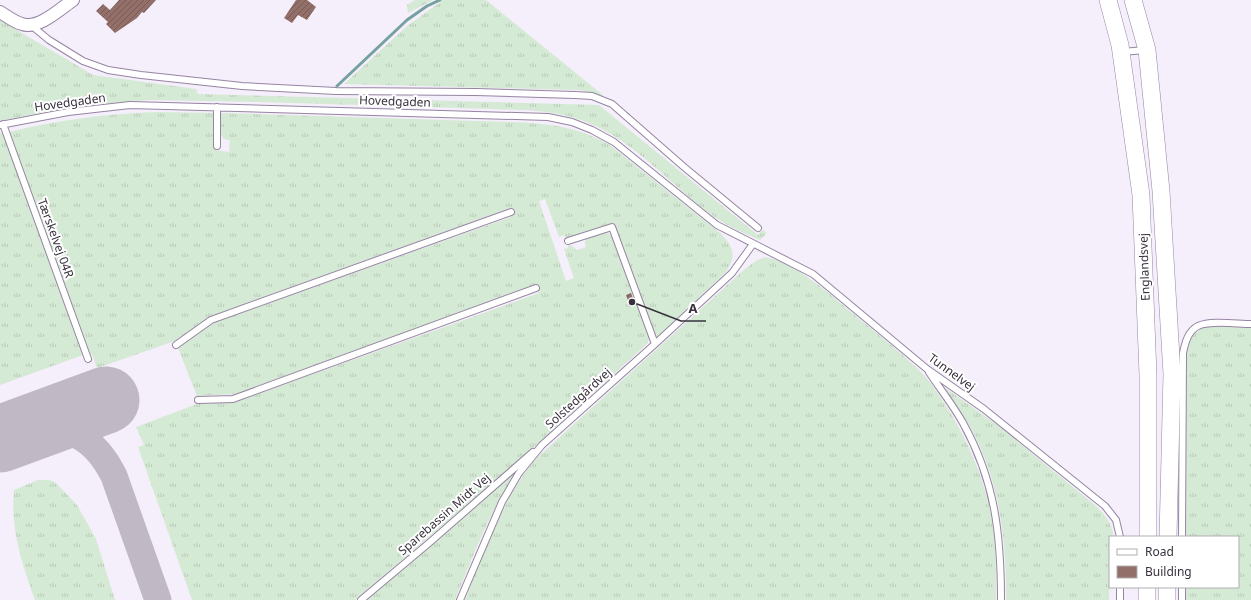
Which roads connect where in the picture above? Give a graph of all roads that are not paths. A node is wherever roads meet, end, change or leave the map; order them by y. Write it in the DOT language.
graph roads {
  1 [pos="74,0"];
  2 [pos="1108,0"];
  3 [pos="1133,0"];
  4 [pos="0,12"];
  5 [pos="32,26"];
  6 [pos="1147,50"];
  7 [pos="1121,52"];
  8 [pos="217,107"];
  9 [pos="2,124"];
  10 [pos="217,146"];
  11 [pos="511,212"];
  12 [pos="758,228"];
  13 [pos="568,241"];
  14 [pos="753,244"];
  15 [pos="536,288"];
  16 [pos="1251,324"];
  17 [pos="655,344"];
  18 [pos="176,345"];
  19 [pos="88,359"];
  20 [pos="927,368"];
  21 [pos="198,400"];
  22 [pos="542,445"];
  23 [pos="1120,536"];
  24 [pos="1148,536"];
  25 [pos="1168,536"];
  26 [pos="1182,536"];
  27 [pos="1120,588"];
  28 [pos="1147,588"];
  29 [pos="1167,588"];
  30 [pos="1182,588"];
  31 [pos="361,600"];
  32 [pos="460,600"];
  33 [pos="1001,600"];
  34 [pos="1120,600"];
  35 [pos="1147,600"];
  36 [pos="1167,600"];
  37 [pos="1182,600"];
  1 -- 5 [label="street"];
  2 -- 7 [label="main road, Englandsvej"];
  3 -- 6 [label="main road, Englandsvej"];
  4 -- 5 [label="street"];
  5 -- 12 [label="lane"];
  6 -- 7 [label="lane"];
  6 -- 25 [label="main road, Englandsvej"];
  7 -- 24 [label="main road, Englandsvej"];
  8 -- 9 [label="lane, Hovedgaden"];
  8 -- 10 [label="lane"];
  8 -- 14 [label="lane, Hovedgaden"];
  9 -- 19 [label="lane, Tærskelvej 04R"];
  11 -- 18 [label="lane"];
  13 -- 17 [label="lane"];
  14 -- 17 [label="lane, Solstedgårdvej"];
  14 -- 20 [label="lane, Tunnelvej"];
  15 -- 21 [label="lane"];
  16 -- 26 [label="lane"];
  17 -- 22 [label="lane, Solstedgårdvej"];
  20 -- 23 [label="lane, Tunnelvej"];
  20 -- 33 [label="lane"];
  22 -- 31 [label="lane, Sparebassin Midt Vej"];
  22 -- 32 [label="lane, Solstedgårdvej"];
  27 -- 34 [label="lane"];
  28 -- 35 [label="main road"];
  29 -- 36 [label="main road"];
  30 -- 37 [label="lane"];
}
